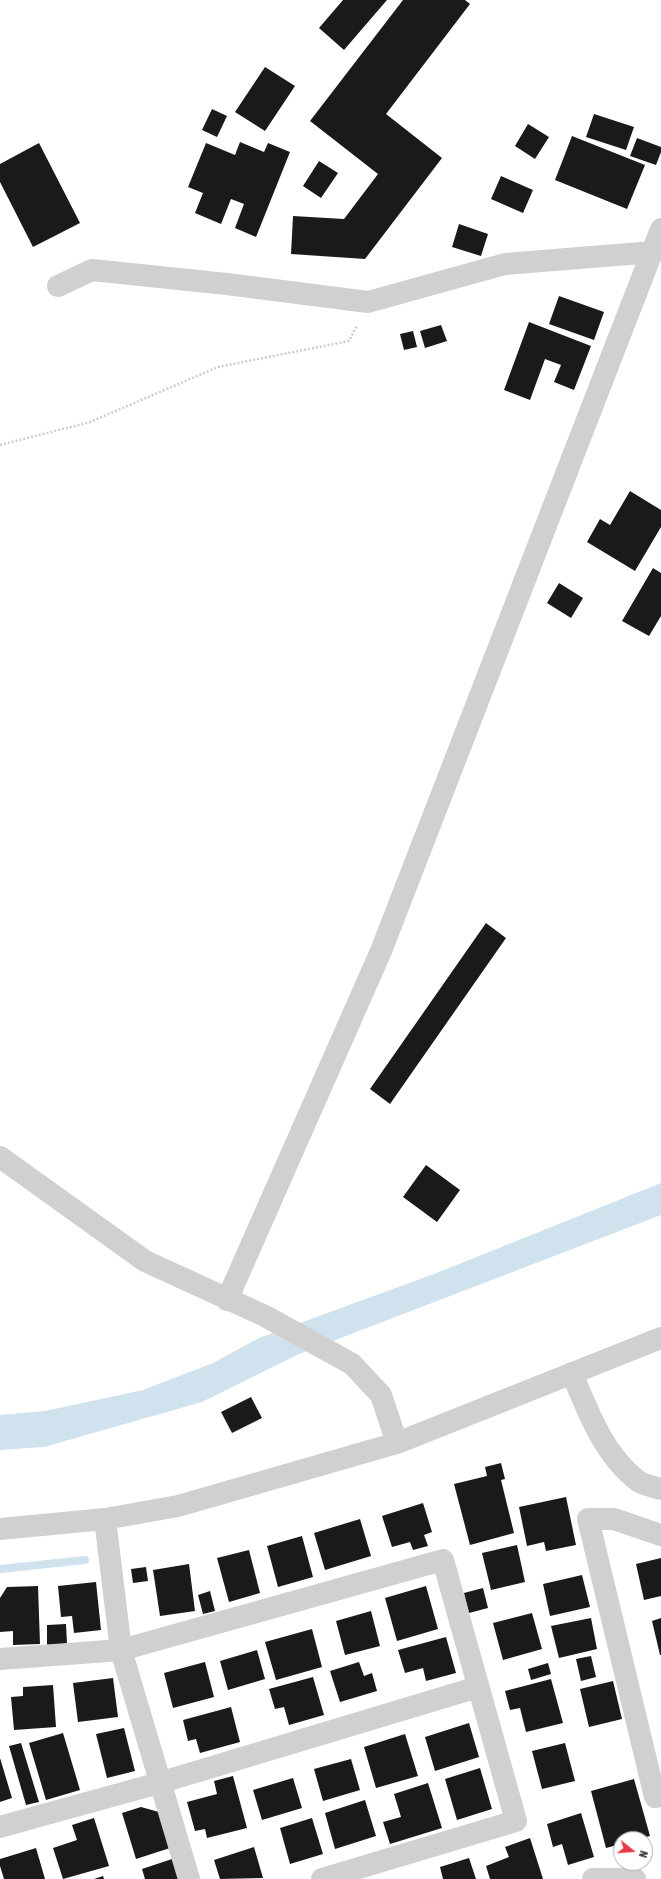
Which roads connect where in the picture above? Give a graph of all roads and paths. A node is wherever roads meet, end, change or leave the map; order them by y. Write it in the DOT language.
graph roads {
  1 [pos="657,243"];
  2 [pos="58,286"];
  3 [pos="368,302"];
  4 [pos="0,445"];
  5 [pos="0,1157"];
  6 [pos="227,1300"];
  7 [pos="661,1338"];
  8 [pos="572,1374"];
  9 [pos="397,1443"];
  10 [pos="661,1490"];
  11 [pos="105,1519"];
  12 [pos="0,1529"];
  13 [pos="661,1535"];
  14 [pos="121,1650"];
  15 [pos="0,1659"];
  16 [pos="478,1687"];
  17 [pos="159,1783"];
  18 [pos="661,1796"];
  19 [pos="0,1828"];
  20 [pos="189,1879"];
  21 [pos="322,1879"];
  22 [pos="593,1879"];
  23 [pos="635,1879"];
  1 -- 3 [label="street"];
  1 -- 6 [label="street"];
  2 -- 3 [label="street"];
  3 -- 4 [label="path"];
  5 -- 6 [label="street"];
  6 -- 9 [label="street"];
  7 -- 8 [label="street"];
  8 -- 9 [label="street"];
  8 -- 10 [label="street"];
  9 -- 11 [label="street"];
  11 -- 12 [label="street"];
  11 -- 14 [label="street"];
  13 -- 18 [label="street"];
  14 -- 15 [label="street"];
  14 -- 16 [label="street"];
  14 -- 17 [label="street"];
  16 -- 17 [label="street"];
  16 -- 21 [label="street"];
  17 -- 19 [label="street"];
  17 -- 20 [label="street"];
  22 -- 23 [label="street"];
}
